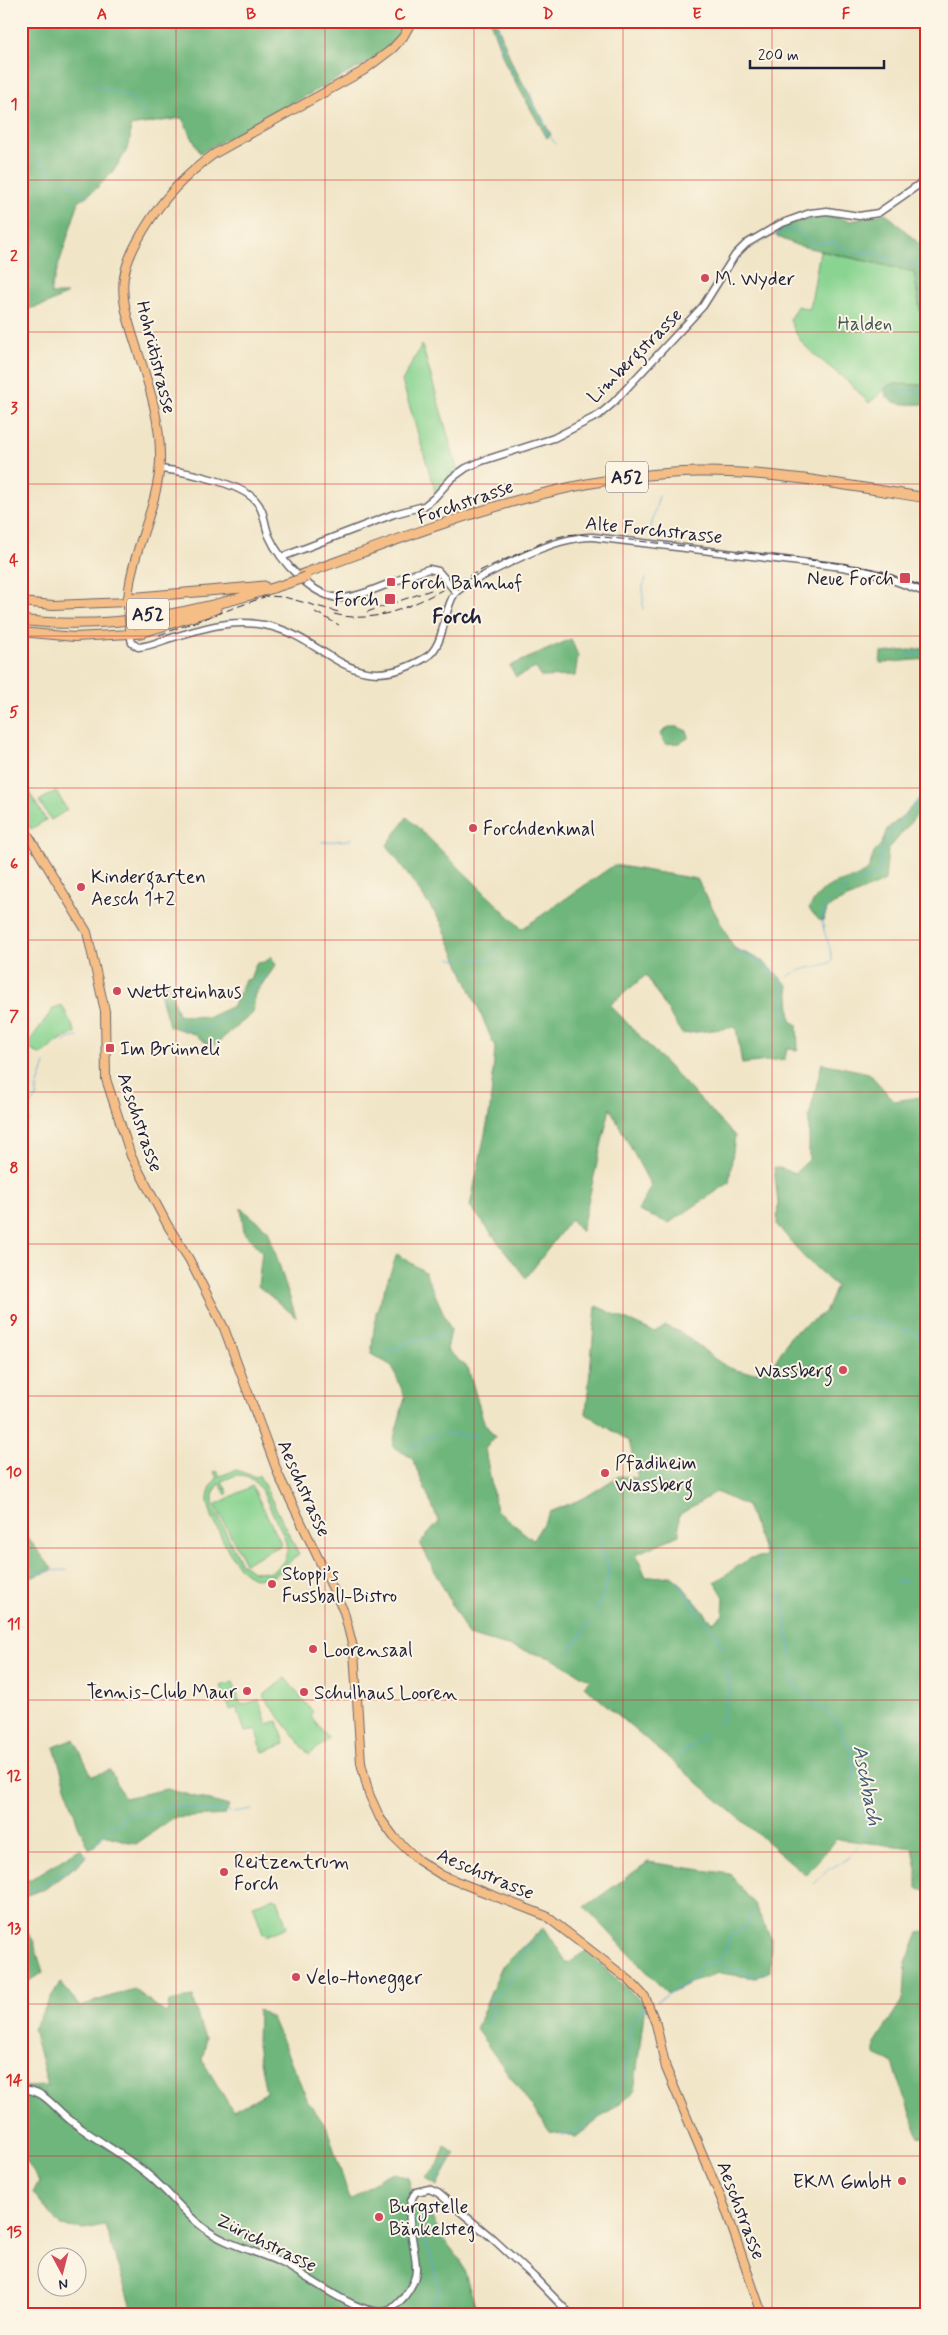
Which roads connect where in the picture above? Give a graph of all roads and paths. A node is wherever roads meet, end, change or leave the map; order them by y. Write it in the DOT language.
graph roads {
  1 [pos="412,21"];
  2 [pos="927,180"];
  3 [pos="160,469"];
  4 [pos="927,499"];
  5 [pos="282,557"];
  6 [pos="271,587"];
  7 [pos="456,592"];
  8 [pos="927,593"];
  9 [pos="21,602"];
  10 [pos="128,603"];
  11 [pos="21,619"];
  12 [pos="130,631"];
  13 [pos="21,632"];
  14 [pos="21,823"];
  15 [pos="21,2089"];
  16 [pos="570,2314"];
  17 [pos="762,2314"];
  1 -- 3 [label="main road, Hohrütistrasse"];
  2 -- 5 [label="street, Limbergstrasse"];
  3 -- 5 [label="street"];
  3 -- 10 [label="main road, Hohrütistrasse"];
  4 -- 6 [label="highway, Forchstrasse / A52, bridge"];
  5 -- 7 [label="street, bridge"];
  6 -- 10 [label="highway"];
  6 -- 11 [label="highway, Forchstrasse / A52"];
  6 -- 12 [label="highway"];
  7 -- 8 [label="street, Alte Forchstrasse"];
  7 -- 12 [label="street"];
  9 -- 10 [label="main road"];
  10 -- 12 [label="main road, bridge"];
  12 -- 13 [label="main road"];
  14 -- 17 [label="main road, Aeschstrasse"];
  15 -- 16 [label="street, Zürichstrasse"];
}
